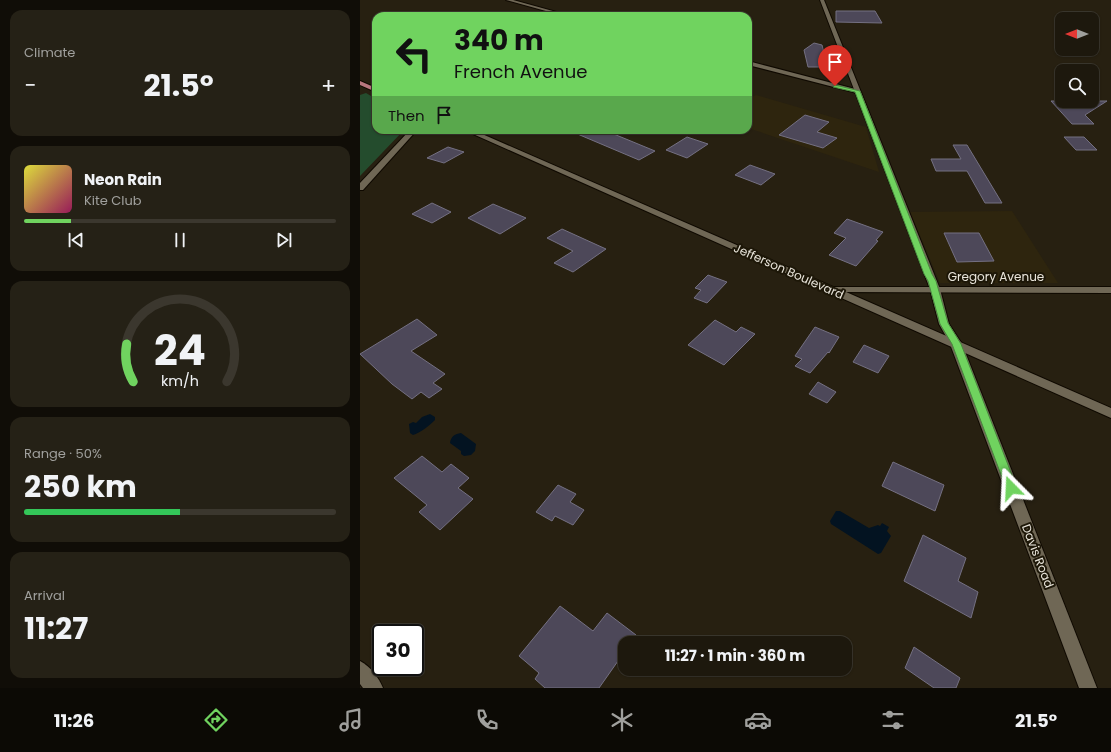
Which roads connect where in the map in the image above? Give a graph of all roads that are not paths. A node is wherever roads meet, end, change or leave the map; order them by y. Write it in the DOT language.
graph roads {
  1 [pos="508,0"];
  2 [pos="822,0"];
  3 [pos="554,12"];
  4 [pos="752,64"];
  5 [pos="360,83"];
  6 [pos="372,88"];
  7 [pos="857,91"];
  8 [pos="410,134"];
  9 [pos="476,134"];
  10 [pos="360,188"];
  11 [pos="832,289"];
  12 [pos="935,289"];
  13 [pos="1111,290"];
  14 [pos="956,344"];
  15 [pos="1111,413"];
  16 [pos="360,670"];
  17 [pos="374,688"];
  18 [pos="1088,688"];
  1 -- 3 [label="street"];
  2 -- 7 [label="street, Davis Road"];
  4 -- 7 [label="street"];
  5 -- 6 [label="main road"];
  7 -- 12 [label="street, Davis Road"];
  8 -- 10 [label="street"];
  9 -- 11 [label="street, Jefferson Boulevard"];
  11 -- 12 [label="street, Gregory Avenue"];
  11 -- 14 [label="street, Jefferson Boulevard"];
  12 -- 13 [label="street, Gregory Avenue"];
  12 -- 14 [label="street, Davis Road"];
  14 -- 15 [label="street, Jefferson Boulevard"];
  14 -- 18 [label="street, Davis Road"];
  16 -- 17 [label="street"];
}
